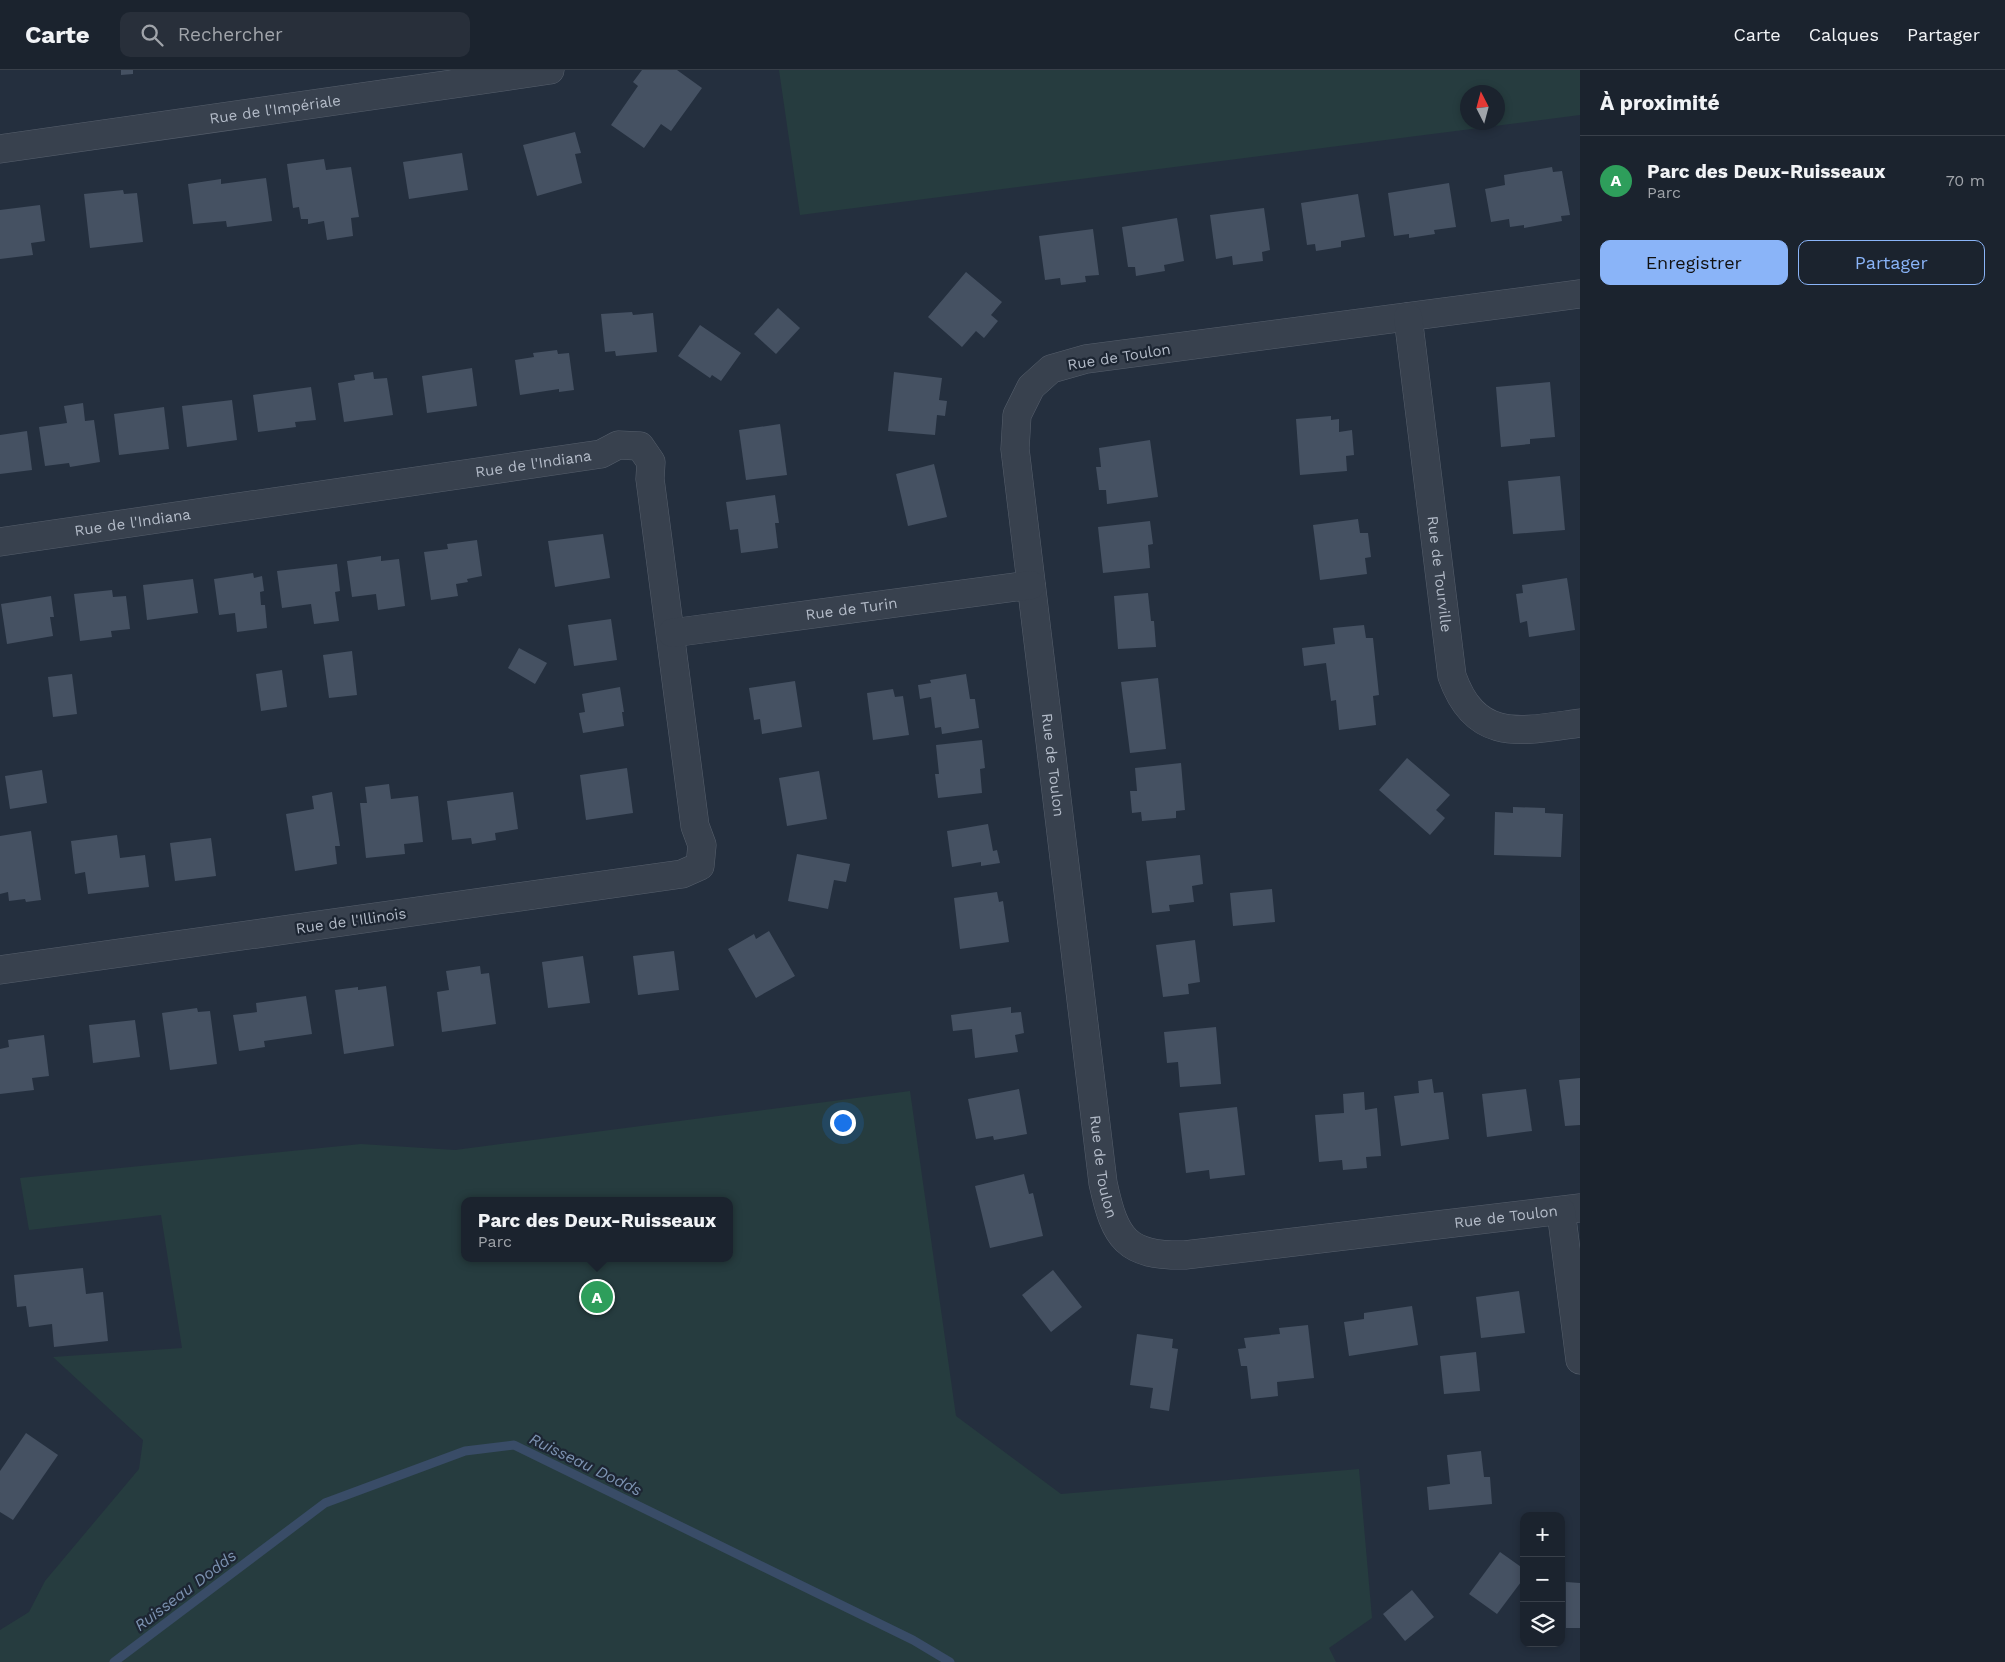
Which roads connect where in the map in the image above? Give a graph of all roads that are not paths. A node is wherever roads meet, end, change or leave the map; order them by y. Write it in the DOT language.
graph roads {
  1 [pos="550,70"];
  2 [pos="0,149"];
  3 [pos="1580,294"];
  4 [pos="1408,317"];
  5 [pos="0,542"];
  6 [pos="1031,585"];
  7 [pos="672,633"];
  8 [pos="1580,723"];
  9 [pos="700,866"];
  10 [pos="0,970"];
  11 [pos="1570,1209"];
  12 [pos="1580,1360"];
  1 -- 2 [label="street, Rue de l'Impériale"];
  3 -- 4 [label="street, Rue de Toulon"];
  4 -- 6 [label="street, Rue de Toulon"];
  4 -- 8 [label="street, Rue de Tourville"];
  5 -- 7 [label="street, Rue de l'Indiana"];
  6 -- 7 [label="street, Rue de Turin"];
  6 -- 11 [label="street, Rue de Toulon"];
  7 -- 9 [label="street, Rue de l'Indiana"];
  9 -- 10 [label="street, Rue de l'Illinois"];
  11 -- 12 [label="street"];
}
